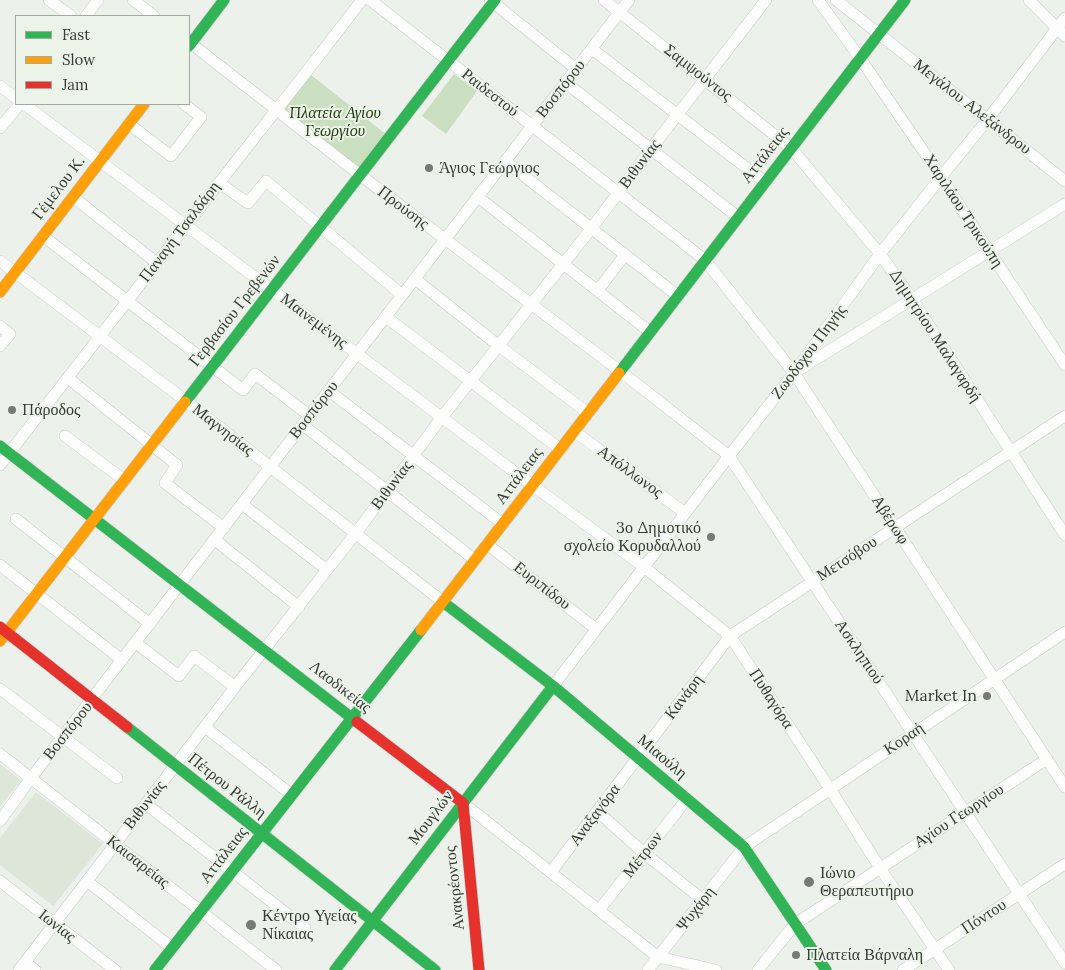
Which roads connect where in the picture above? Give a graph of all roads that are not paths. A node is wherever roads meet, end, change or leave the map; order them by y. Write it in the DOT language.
graph roads {
  1 [pos="49,0"];
  2 [pos="98,0"];
  3 [pos="133,0"];
  4 [pos="224,0"];
  5 [pos="362,0"];
  6 [pos="370,0"];
  7 [pos="604,0"];
  8 [pos="629,0"];
  9 [pos="766,0"];
  10 [pos="818,0"];
  11 [pos="836,0"];
  12 [pos="905,0"];
  13 [pos="1029,0"];
  14 [pos="493,1"];
  15 [pos="620,12"];
  16 [pos="70,15"];
  17 [pos="87,15"];
  18 [pos="153,15"];
  19 [pos="1065,18"];
  20 [pos="1061,32"];
  21 [pos="879,34"];
  22 [pos="190,43"];
  23 [pos="190,45"];
  24 [pos="592,49"];
  25 [pos="860,58"];
  26 [pos="448,61"];
  27 [pos="576,69"];
  28 [pos="705,78"];
  29 [pos="566,83"];
  30 [pos="0,86"];
  31 [pos="15,97"];
  32 [pos="19,105"];
  33 [pos="25,105"];
  34 [pos="143,105"];
  35 [pos="185,105"];
  36 [pos="276,110"];
  37 [pos="677,115"];
  38 [pos="988,119"];
  39 [pos="129,124"];
  40 [pos="532,126"];
  41 [pos="0,127"];
  42 [pos="792,148"];
  43 [pos="650,149"];
  44 [pos="100,161"];
  45 [pos="506,161"];
  46 [pos="360,175"];
  47 [pos="941,177"];
  48 [pos="1065,181"];
  49 [pos="218,182"];
  50 [pos="765,182"];
  51 [pos="618,193"];
  52 [pos="73,197"];
  53 [pos="478,197"];
  54 [pos="1065,204"];
  55 [pos="738,217"];
  56 [pos="186,225"];
  57 [pos="320,226"];
  58 [pos="591,229"];
  59 [pos="43,236"];
  60 [pos="445,240"];
  61 [pos="989,251"];
  62 [pos="625,254"];
  63 [pos="880,254"];
  64 [pos="705,260"];
  65 [pos="0,261"];
  66 [pos="157,263"];
  67 [pos="564,264"];
  68 [pos="16,272"];
  69 [pos="415,279"];
  70 [pos="272,289"];
  71 [pos="598,290"];
  72 [pos="0,292"];
  73 [pos="402,296"];
  74 [pos="678,296"];
  75 [pos="912,299"];
  76 [pos="128,301"];
  77 [pos="532,305"];
  78 [pos="386,317"];
  79 [pos="5,330"];
  80 [pos="650,332"];
  81 [pos="100,337"];
  82 [pos="0,346"];
  83 [pos="499,346"];
  84 [pos="358,354"];
  85 [pos="1065,365"];
  86 [pos="212,366"];
  87 [pos="620,371"];
  88 [pos="794,373"];
  89 [pos="68,378"];
  90 [pos="470,382"];
  91 [pos="329,391"];
  92 [pos="186,401"];
  93 [pos="588,413"];
  94 [pos="1065,416"];
  95 [pos="442,417"];
  96 [pos="306,420"];
  97 [pos="574,430"];
  98 [pos="65,436"];
  99 [pos="152,444"];
  100 [pos="0,446"];
  101 [pos="560,449"];
  102 [pos="1010,452"];
  103 [pos="10,453"];
  104 [pos="414,456"];
  105 [pos="729,456"];
  106 [pos="0,465"];
  107 [pos="270,467"];
  108 [pos="124,480"];
  109 [pos="532,485"];
  110 [pos="387,492"];
  111 [pos="242,504"];
  112 [pos="685,513"];
  113 [pos="95,518"];
  114 [pos="16,519"];
  115 [pos="503,524"];
  116 [pos="224,528"];
  117 [pos="895,528"];
  118 [pos="356,533"];
  119 [pos="1065,535"];
  120 [pos="215,540"];
  121 [pos="488,544"];
  122 [pos="64,558"];
  123 [pos="475,560"];
  124 [pos="0,565"];
  125 [pos="644,567"];
  126 [pos="327,570"];
  127 [pos="812,582"];
  128 [pos="180,585"];
  129 [pos="37,593"];
  130 [pos="443,602"];
  131 [pos="299,607"];
  132 [pos="150,624"];
  133 [pos="596,629"];
  134 [pos="1065,632"];
  135 [pos="2,633"];
  136 [pos="730,636"];
  137 [pos="136,642"];
  138 [pos="265,650"];
  139 [pos="122,660"];
  140 [pos="994,679"];
  141 [pos="553,686"];
  142 [pos="235,687"];
  143 [pos="0,689"];
  144 [pos="92,700"];
  145 [pos="352,718"];
  146 [pos="205,727"];
  147 [pos="913,734"];
  148 [pos="62,738"];
  149 [pos="0,754"];
  150 [pos="638,758"];
  151 [pos="1047,758"];
  152 [pos="176,766"];
  153 [pos="31,778"];
  154 [pos="116,778"];
  155 [pos="1065,787"];
  156 [pos="830,789"];
  157 [pos="292,795"];
  158 [pos="687,799"];
  159 [pos="463,803"];
  160 [pos="146,804"];
  161 [pos="598,812"];
  162 [pos="965,812"];
  163 [pos="0,821"];
  164 [pos="262,833"];
  165 [pos="115,844"];
  166 [pos="744,847"];
  167 [pos="644,853"];
  168 [pos="1065,864"];
  169 [pos="880,868"];
  170 [pos="233,871"];
  171 [pos="551,872"];
  172 [pos="0,881"];
  173 [pos="87,881"];
  174 [pos="1019,894"];
  175 [pos="703,900"];
  176 [pos="599,910"];
  177 [pos="201,911"];
  178 [pos="373,921"];
  179 [pos="55,924"];
  180 [pos="795,924"];
  181 [pos="305,928"];
  182 [pos="172,948"];
  183 [pos="935,949"];
  184 [pos="658,957"];
  185 [pos="1065,963"];
  186 [pos="22,966"];
  187 [pos="35,970"];
  188 [pos="115,970"];
  189 [pos="155,970"];
  190 [pos="276,970"];
  191 [pos="335,970"];
  192 [pos="435,970"];
  193 [pos="479,970"];
  194 [pos="648,970"];
  195 [pos="716,970"];
  196 [pos="758,970"];
  197 [pos="826,970"];
  198 [pos="903,970"];
  199 [pos="949,970"];
  1 -- 16 [label="street"];
  2 -- 17 [label="street"];
  3 -- 18 [label="street"];
  4 -- 22 [label="main road"];
  5 -- 36 [label="street, Παναγή Τσαλδάρη"];
  6 -- 26 [label="street, Ραιδεστού"];
  7 -- 15 [label="street, Σαμψούντος"];
  8 -- 15 [label="street, Βοσπόρου"];
  9 -- 28 [label="street, Βιθυνίας"];
  10 -- 25 [label="street, Χαριλάου Τρικούπη"];
  11 -- 21 [label="street, Μεγάλου Αλεξάνδρου"];
  12 -- 21 [label="main road, Αττάλειας"];
  13 -- 20 [label="street"];
  14 -- 26 [label="main road, Γερβασίου Γρεβενών"];
  14 -- 27 [label="street"];
  15 -- 24 [label="street, Βοσπόρου"];
  15 -- 28 [label="street, Σαμψούντος"];
  19 -- 20 [label="street, Ζωοδόχου Πηγής"];
  20 -- 38 [label="street, Ζωοδόχου Πηγής"];
  21 -- 25 [label="main road, Αττάλειας"];
  21 -- 38 [label="street, Μεγάλου Αλεξάνδρου"];
  23 -- 36 [label="street, Προύσης"];
  24 -- 27 [label="street, Βοσπόρου"];
  24 -- 37 [label="street"];
  25 -- 42 [label="main road, Αττάλειας"];
  25 -- 47 [label="street, Χαριλάου Τρικούπη"];
  26 -- 40 [label="street, Ραιδεστού"];
  26 -- 46 [label="main road, Γερβασίου Γρεβενών"];
  27 -- 29 [label="street, Βοσπόρου"];
  28 -- 37 [label="street, Βιθυνίας"];
  28 -- 42 [label="street, Σαμψούντος"];
  29 -- 40 [label="street, Βοσπόρου"];
  29 -- 43 [label="street"];
  30 -- 31 [label="street"];
  32 -- 41 [label="street"];
  33 -- 44 [label="street, Μαινεμένης"];
  34 -- 39 [label="main road, Γέμελου Κ."];
  35 -- 39 [label="street"];
  36 -- 46 [label="street, Προύσης"];
  36 -- 49 [label="street, Παναγή Τσαλδάρη"];
  37 -- 43 [label="street, Βιθυνίας"];
  37 -- 50 [label="street"];
  38 -- 47 [label="street, Ζωοδόχου Πηγής"];
  38 -- 48 [label="street, Μεγάλου Αλεξάνδρου"];
  39 -- 44 [label="main road, Γέμελου Κ."];
  40 -- 45 [label="street, Βοσπόρου"];
  40 -- 51 [label="street, Ραιδεστού"];
  42 -- 50 [label="main road, Αττάλειας"];
  42 -- 63 [label="street, Δημητρίου Μαλαγαρδή"];
  43 -- 51 [label="street, Βιθυνίας"];
  43 -- 55 [label="street"];
  44 -- 52 [label="main road, Γέμελου Κ."];
  44 -- 56 [label="street, Μαινεμένης"];
  45 -- 53 [label="street, Βοσπόρου"];
  45 -- 58 [label="street"];
  46 -- 57 [label="main road, Γερβασίου Γρεβενών"];
  46 -- 60 [label="street, Προύσης"];
  47 -- 61 [label="street, Χαριλάου Τρικούπη"];
  47 -- 63 [label="street, Ζωοδόχου Πηγής"];
  49 -- 56 [label="street, Παναγή Τσαλδάρη"];
  49 -- 57 [label="street"];
  50 -- 55 [label="main road, Αττάλειας"];
  51 -- 58 [label="street, Βιθυνίας"];
  51 -- 64 [label="street, Ραιδεστού"];
  52 -- 59 [label="main road, Γέμελου Κ."];
  52 -- 66 [label="street"];
  53 -- 60 [label="street, Βοσπόρου"];
  53 -- 67 [label="street"];
  54 -- 61 [label="street"];
  55 -- 64 [label="main road, Αττάλειας"];
  56 -- 66 [label="street, Παναγή Τσαλδάρη"];
  56 -- 70 [label="street, Μαινεμένης"];
  57 -- 70 [label="main road, Γερβασίου Γρεβενών"];
  57 -- 73 [label="street"];
  58 -- 62 [label="street"];
  58 -- 67 [label="street, Βιθυνίας"];
  59 -- 68 [label="main road, Γέμελου Κ."];
  59 -- 76 [label="street"];
  60 -- 69 [label="street, Βοσπόρου"];
  60 -- 77 [label="street, Προύσης"];
  61 -- 75 [label="street"];
  61 -- 85 [label="street, Χαριλάου Τρικούπη"];
  62 -- 71 [label="street"];
  62 -- 74 [label="street"];
  63 -- 75 [label="street, Δημητρίου Μαλαγαρδή"];
  63 -- 88 [label="street, Ζωοδόχου Πηγής"];
  64 -- 74 [label="main road, Αττάλειας"];
  64 -- 88 [label="street, Αβέρωφ"];
  65 -- 68 [label="street, Μαγνησίας"];
  66 -- 76 [label="street, Παναγή Τσαλδάρη"];
  67 -- 71 [label="street"];
  67 -- 77 [label="street, Βιθυνίας"];
  68 -- 72 [label="main road, Γέμελου Κ."];
  68 -- 81 [label="street, Μαγνησίας"];
  69 -- 73 [label="street, Βοσπόρου"];
  69 -- 83 [label="street"];
  70 -- 84 [label="street, Μαινεμένης"];
  70 -- 86 [label="main road, Γερβασίου Γρεβενών"];
  71 -- 80 [label="street"];
  73 -- 78 [label="street, Βοσπόρου"];
  74 -- 80 [label="main road, Αττάλειας"];
  75 -- 88 [label="street"];
  75 -- 102 [label="street, Δημητρίου Μαλαγαρδή"];
  76 -- 81 [label="street, Παναγή Τσαλδάρη"];
  76 -- 86 [label="street"];
  77 -- 83 [label="street, Βιθυνίας"];
  77 -- 87 [label="street, Προύσης"];
  78 -- 84 [label="street, Βοσπόρου"];
  78 -- 90 [label="street"];
  79 -- 82 [label="street"];
  80 -- 87 [label="main road, Αττάλειας"];
  81 -- 89 [label="street, Παναγή Τσαλδάρη"];
  81 -- 92 [label="street, Μαγνησίας"];
  83 -- 90 [label="street, Βιθυνίας"];
  83 -- 93 [label="street"];
  84 -- 91 [label="street, Βοσπόρου"];
  84 -- 95 [label="street, Μαινεμένης"];
  86 -- 92 [label="main road, Γερβασίου Γρεβενών"];
  86 -- 96 [label="street"];
  87 -- 93 [label="main road, Αττάλειας"];
  87 -- 105 [label="street, Ασκληπιού"];
  88 -- 105 [label="street, Ζωοδόχου Πηγής"];
  88 -- 117 [label="street, Αβέρωφ"];
  89 -- 99 [label="street"];
  89 -- 103 [label="street, Παναγή Τσαλδάρη"];
  90 -- 95 [label="street, Βιθυνίας"];
  90 -- 101 [label="street"];
  91 -- 96 [label="street, Βοσπόρου"];
  91 -- 104 [label="street"];
  92 -- 99 [label="main road, Γερβασίου Γρεβενών"];
  92 -- 107 [label="street, Μαγνησίας"];
  93 -- 97 [label="main road, Αττάλειας"];
  94 -- 102 [label="street, Μετσόβου"];
  95 -- 104 [label="street, Βιθυνίας"];
  95 -- 109 [label="street, Μαινεμένης"];
  96 -- 107 [label="street, Βοσπόρου"];
  96 -- 110 [label="street"];
  97 -- 101 [label="main road, Αττάλειας"];
  97 -- 112 [label="street, Απόλλωνος"];
  98 -- 108 [label="street"];
  99 -- 108 [label="main road, Γερβασίου Γρεβενών"];
  99 -- 116 [label="street"];
  100 -- 103 [label="main road, Λαοδικείας"];
  101 -- 109 [label="main road, Αττάλειας"];
  102 -- 117 [label="street, Μετσόβου"];
  102 -- 119 [label="street, Δημητρίου Μαλαγαρδή"];
  103 -- 106 [label="street, Παναγή Τσαλδάρη"];
  103 -- 113 [label="main road, Λαοδικείας"];
  104 -- 110 [label="street, Βιθυνίας"];
  104 -- 115 [label="street"];
  105 -- 112 [label="street, Ζωοδόχου Πηγής"];
  105 -- 127 [label="street, Ασκληπιού"];
  107 -- 111 [label="street, Βοσπόρου"];
  107 -- 118 [label="street, Μαγνησίας"];
  108 -- 113 [label="main road, Γερβασίου Γρεβενών"];
  109 -- 115 [label="main road, Αττάλειας"];
  109 -- 125 [label="street, Πυθαγόρα"];
  110 -- 118 [label="street, Βιθυνίας"];
  110 -- 123 [label="street"];
  111 -- 116 [label="street, Βοσπόρου"];
  111 -- 126 [label="street"];
  112 -- 125 [label="street, Ζωοδόχου Πηγής"];
  113 -- 122 [label="main road, Γερβασίου Γρεβενών"];
  113 -- 128 [label="main road, Λαοδικείας"];
  114 -- 122 [label="street"];
  115 -- 121 [label="main road, Αττάλειας"];
  116 -- 120 [label="street, Βοσπόρου"];
  117 -- 127 [label="street, Μετσόβου"];
  117 -- 140 [label="street, Αβέρωφ"];
  118 -- 126 [label="street, Βιθυνίας"];
  118 -- 130 [label="street, Μαγνησίας"];
  120 -- 128 [label="street, Βοσπόρου"];
  120 -- 131 [label="street"];
  121 -- 123 [label="main road, Αττάλειας"];
  121 -- 133 [label="street, Ευριπίδου"];
  122 -- 129 [label="main road, Γερβασίου Γρεβενών"];
  122 -- 132 [label="street"];
  123 -- 130 [label="main road, Αττάλειας"];
  124 -- 129 [label="street"];
  125 -- 133 [label="street, Ζωοδόχου Πηγής"];
  125 -- 136 [label="street, Πυθαγόρα"];
  126 -- 131 [label="street, Βιθυνίας"];
  127 -- 136 [label="street, Μετσόβου"];
  127 -- 147 [label="street, Ασκληπιού"];
  128 -- 132 [label="street, Βοσπόρου"];
  128 -- 138 [label="main road, Λαοδικείας"];
  129 -- 135 [label="main road, Γερβασίου Γρεβενών"];
  129 -- 139 [label="street"];
  130 -- 141 [label="main road, Μιαούλη"];
  130 -- 145 [label="main road, Αττάλειας"];
  131 -- 138 [label="street, Βιθυνίας"];
  132 -- 137 [label="street, Βοσπόρου"];
  133 -- 141 [label="street, Ζωοδόχου Πηγής"];
  134 -- 140 [label="street, Κοραή"];
  135 -- 144 [label="main road, Πέτρου Ράλλη"];
  136 -- 150 [label="street, Κανάρη"];
  136 -- 156 [label="street, Πυθαγόρα"];
  137 -- 139 [label="street, Βοσπόρου"];
  137 -- 142 [label="street"];
  138 -- 142 [label="street, Βιθυνίας"];
  138 -- 145 [label="main road, Λαοδικείας"];
  139 -- 144 [label="street, Βοσπόρου"];
  140 -- 147 [label="street, Κοραή"];
  140 -- 151 [label="street, Αβέρωφ"];
  141 -- 150 [label="main road, Μιαούλη"];
  141 -- 159 [label="main road, Μουγλών"];
  142 -- 146 [label="street, Βιθυνίας"];
  143 -- 148 [label="street"];
  144 -- 148 [label="street, Βοσπόρου"];
  144 -- 152 [label="main road, Πέτρου Ράλλη"];
  145 -- 157 [label="main road, Αττάλειας"];
  145 -- 159 [label="main road, Λαοδικείας"];
  146 -- 152 [label="street, Βιθυνίας"];
  146 -- 157 [label="street"];
  147 -- 156 [label="street, Κοραή"];
  147 -- 162 [label="street, Ασκληπιού"];
  148 -- 153 [label="street, Βοσπόρου"];
  148 -- 154 [label="street"];
  149 -- 153 [label="street, Καισαρείας"];
  150 -- 158 [label="main road, Μιαούλη"];
  150 -- 161 [label="street, Αναξαγόρα"];
  151 -- 155 [label="street, Αβέρωφ"];
  151 -- 162 [label="street, Αγίου Γεωργίου"];
  152 -- 160 [label="street, Βιθυνίας"];
  152 -- 164 [label="main road, Πέτρου Ράλλη"];
  153 -- 163 [label="street, Βοσπόρου"];
  153 -- 165 [label="street, Καισαρείας"];
  156 -- 166 [label="street, Κοραή"];
  156 -- 169 [label="street, Πυθαγόρα"];
  157 -- 164 [label="main road, Αττάλειας"];
  158 -- 166 [label="main road, Μιαούλη"];
  158 -- 167 [label="street, Μέτρων"];
  159 -- 171 [label="street, Λαοδικείας"];
  159 -- 178 [label="main road, Μουγλών"];
  159 -- 193 [label="main road, Ανακρέοντος"];
  160 -- 165 [label="street, Βιθυνίας"];
  160 -- 170 [label="street"];
  161 -- 167 [label="street"];
  161 -- 171 [label="street, Αναξαγόρα"];
  162 -- 169 [label="street, Αγίου Γεωργίου"];
  162 -- 174 [label="street, Ασκληπιού"];
  164 -- 170 [label="main road, Αττάλειας"];
  164 -- 178 [label="main road, Πέτρου Ράλλη"];
  165 -- 173 [label="street, Βιθυνίας"];
  165 -- 177 [label="street, Καισαρείας"];
  166 -- 175 [label="street, Ψυχάρη"];
  166 -- 180 [label="main road, Μιαούλη"];
  167 -- 175 [label="street"];
  167 -- 176 [label="street, Μέτρων"];
  168 -- 174 [label="street, Πόντου"];
  169 -- 180 [label="street, Αγίου Γεωργίου"];
  169 -- 183 [label="street, Πυθαγόρα"];
  170 -- 177 [label="main road, Αττάλειας"];
  170 -- 181 [label="street"];
  171 -- 176 [label="street, Λαοδικείας"];
  172 -- 179 [label="street, Ιωνίας"];
  173 -- 179 [label="street, Βιθυνίας"];
  173 -- 182 [label="street"];
  174 -- 183 [label="street, Πόντου"];
  174 -- 185 [label="street, Ασκληπιού"];
  175 -- 184 [label="street, Ψυχάρη"];
  176 -- 184 [label="street, Λαοδικείας"];
  177 -- 182 [label="main road, Αττάλειας"];
  177 -- 190 [label="street, Καισαρείας"];
  178 -- 191 [label="main road, Μουγλών"];
  178 -- 192 [label="main road, Πέτρου Ράλλη"];
  179 -- 186 [label="street, Βιθυνίας"];
  179 -- 188 [label="street, Ιωνίας"];
  180 -- 196 [label="street, Αγίου Γεωργίου"];
  180 -- 197 [label="main road, Μιαούλη"];
  182 -- 189 [label="main road, Αττάλειας"];
  183 -- 198 [label="street, Πόντου"];
  183 -- 199 [label="street, Πυθαγόρα"];
  184 -- 194 [label="street, Ψυχάρη"];
  184 -- 195 [label="street"];
  186 -- 187 [label="street"];
}
